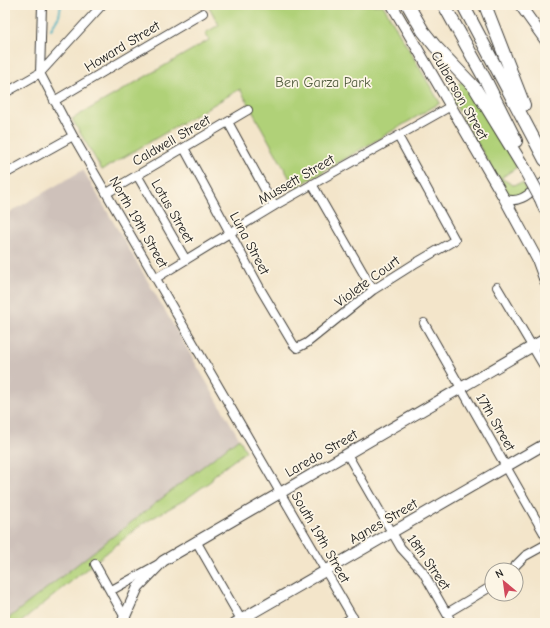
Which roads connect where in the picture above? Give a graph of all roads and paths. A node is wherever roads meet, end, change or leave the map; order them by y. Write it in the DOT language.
graph roads {
  1 [pos="42,5"];
  2 [pos="102,5"];
  3 [pos="392,5"];
  4 [pos="408,5"];
  5 [pos="444,5"];
  6 [pos="463,5"];
  7 [pos="485,5"];
  8 [pos="520,5"];
  9 [pos="203,13"];
  10 [pos="543,34"];
  11 [pos="40,73"];
  12 [pos="5,93"];
  13 [pos="54,101"];
  14 [pos="451,106"];
  15 [pos="248,110"];
  16 [pos="228,122"];
  17 [pos="73,136"];
  18 [pos="398,136"];
  19 [pos="184,148"];
  20 [pos="544,158"];
  21 [pos="526,166"];
  22 [pos="5,174"];
  23 [pos="137,175"];
  24 [pos="545,181"];
  25 [pos="312,184"];
  26 [pos="107,193"];
  27 [pos="504,198"];
  28 [pos="543,204"];
  29 [pos="274,206"];
  30 [pos="230,233"];
  31 [pos="186,260"];
  32 [pos="156,278"];
  33 [pos="545,281"];
  34 [pos="497,287"];
  35 [pos="373,290"];
  36 [pos="424,322"];
  37 [pos="545,339"];
  38 [pos="533,347"];
  39 [pos="297,348"];
  40 [pos="545,368"];
  41 [pos="461,388"];
  42 [pos="252,443"];
  43 [pos="545,444"];
  44 [pos="347,454"];
  45 [pos="506,467"];
  46 [pos="280,493"];
  47 [pos="392,532"];
  48 [pos="545,535"];
  49 [pos="196,541"];
  50 [pos="545,545"];
  51 [pos="162,561"];
  52 [pos="519,562"];
  53 [pos="96,564"];
  54 [pos="326,570"];
  55 [pos="110,590"];
  56 [pos="484,591"];
  57 [pos="446,613"];
  58 [pos="354,620"];
  59 [pos="124,621"];
  60 [pos="240,622"];
  61 [pos="343,623"];
  62 [pos="452,623"];
  1 -- 11 [label="street, North 19th Street"];
  2 -- 11 [label="street"];
  3 -- 14 [label="main road, Culberson Street"];
  4 -- 21 [label="highway"];
  5 -- 21 [label="highway"];
  6 -- 20 [label="highway"];
  7 -- 20 [label="highway"];
  8 -- 10 [label="main road"];
  9 -- 13 [label="street, Howard Street"];
  11 -- 12 [label="street"];
  11 -- 13 [label="street, North 19th Street"];
  13 -- 17 [label="street, North 19th Street"];
  14 -- 18 [label="street, Mussett Street"];
  14 -- 27 [label="main road, Culberson Street"];
  15 -- 16 [label="street, Caldwell Street"];
  16 -- 19 [label="street, Caldwell Street"];
  16 -- 29 [label="street"];
  17 -- 22 [label="street"];
  17 -- 26 [label="street, North 19th Street"];
  18 -- 25 [label="street, Mussett Street"];
  18 -- 35 [label="street, Violete Court"];
  19 -- 23 [label="street, Caldwell Street"];
  19 -- 30 [label="street, Luna Street"];
  21 -- 28 [label="highway, bridge"];
  23 -- 26 [label="street, Caldwell Street"];
  23 -- 31 [label="street, Lotus Street"];
  24 -- 27 [label="street"];
  25 -- 29 [label="street, Mussett Street"];
  25 -- 35 [label="street"];
  26 -- 32 [label="street, North 19th Street"];
  27 -- 33 [label="main road, Culberson Street"];
  29 -- 30 [label="street, Mussett Street"];
  30 -- 31 [label="street, Mussett Street"];
  30 -- 39 [label="street, Luna Street"];
  31 -- 32 [label="street, Mussett Street"];
  32 -- 42 [label="street, North 19th Street"];
  34 -- 38 [label="street"];
  35 -- 39 [label="street, Violete Court"];
  36 -- 41 [label="street, 17th Street"];
  37 -- 38 [label="main road, Laredo Street"];
  38 -- 40 [label="street"];
  38 -- 41 [label="main road, Laredo Street"];
  41 -- 44 [label="main road, Laredo Street"];
  41 -- 45 [label="street, 17th Street"];
  42 -- 46 [label="street, South 19th Street"];
  43 -- 45 [label="main road, Agnes Street"];
  44 -- 46 [label="main road, Laredo Street"];
  44 -- 47 [label="street, 18th Street"];
  45 -- 47 [label="main road, Agnes Street"];
  45 -- 48 [label="street, 17th Street"];
  46 -- 49 [label="main road, Laredo Street"];
  46 -- 54 [label="street, South 19th Street"];
  47 -- 54 [label="main road, Agnes Street"];
  47 -- 57 [label="street, 18th Street"];
  49 -- 51 [label="main road, Laredo Street"];
  49 -- 60 [label="street"];
  50 -- 52 [label="street"];
  51 -- 55 [label="street, Laredo Street"];
  51 -- 59 [label="main road"];
  53 -- 55 [label="street"];
  54 -- 58 [label="street, South 19th Street"];
  54 -- 60 [label="main road, Agnes Street"];
  55 -- 59 [label="street"];
  56 -- 57 [label="street"];
  57 -- 62 [label="street, 18th Street"];
  58 -- 61 [label="street"];
}
